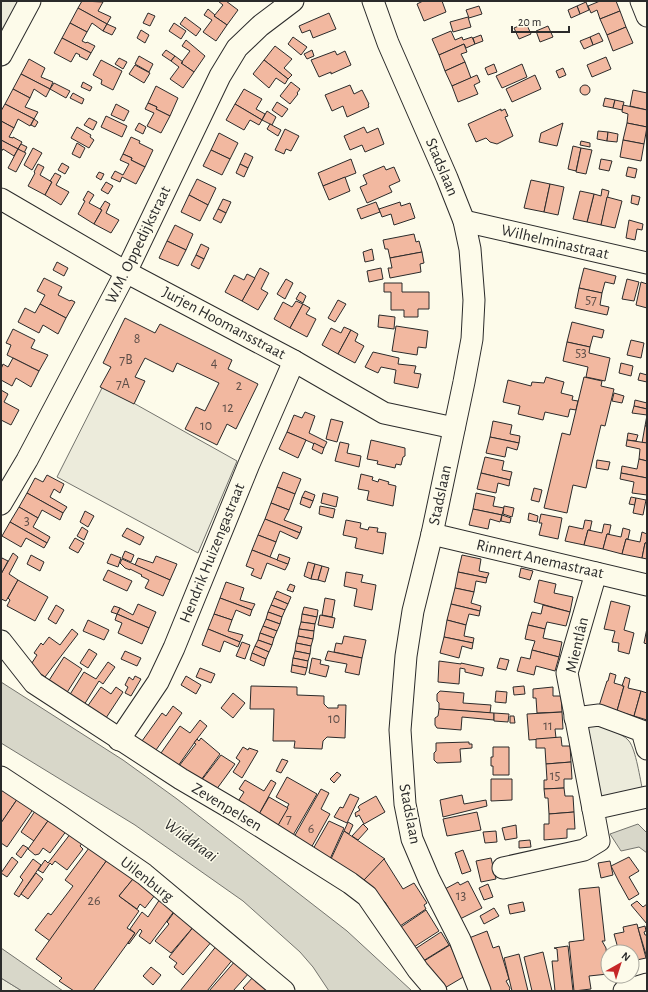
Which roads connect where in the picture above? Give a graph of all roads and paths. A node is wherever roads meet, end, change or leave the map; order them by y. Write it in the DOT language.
graph roads {
  1 [pos="30,1"];
  2 [pos="293,1"];
  3 [pos="373,1"];
  4 [pos="641,1"];
  5 [pos="647,16"];
  6 [pos="1,55"];
  7 [pos="1,198"];
  8 [pos="464,221"];
  9 [pos="647,263"];
  10 [pos="126,272"];
  11 [pos="294,361"];
  12 [pos="454,428"];
  13 [pos="1,504"];
  14 [pos="432,534"];
  15 [pos="596,573"];
  16 [pos="647,585"];
  17 [pos="1,641"];
  18 [pos="576,718"];
  19 [pos="120,740"];
  20 [pos="647,749"];
  21 [pos="1,777"];
  22 [pos="647,797"];
  23 [pos="593,809"];
  24 [pos="503,868"];
  25 [pos="647,984"];
  26 [pos="284,991"];
  27 [pos="436,991"];
  28 [pos="480,991"];
  29 [pos="624,991"];
  1 -- 6 [label="street"];
  2 -- 10 [label="street, W.M. Oppedijkstraat"];
  3 -- 8 [label="street, Stadslaan"];
  4 -- 5 [label="street"];
  7 -- 10 [label="street, Jurjen Hoomansstraat"];
  8 -- 9 [label="street, Wilhelminastraat"];
  8 -- 12 [label="street, Stadslaan"];
  10 -- 11 [label="street, Jurjen Hoomansstraat"];
  10 -- 13 [label="street, W.M. Oppedijkstraat"];
  11 -- 12 [label="street, Jurjen Hoomansstraat"];
  11 -- 19 [label="street, Hendrik Huizengastraat"];
  12 -- 14 [label="street, Stadslaan"];
  14 -- 15 [label="street, Rinnert Anemastraat"];
  14 -- 28 [label="street, Stadslaan"];
  15 -- 16 [label="street, Rinnert Anemastraat"];
  15 -- 18 [label="street, Mientlân"];
  17 -- 19 [label="street, Zevenpelsen"];
  18 -- 20 [label="street"];
  18 -- 23 [label="street, Mientlân"];
  19 -- 27 [label="street, Zevenpelsen"];
  21 -- 26 [label="street, Uilenburg"];
  22 -- 23 [label="street"];
  23 -- 24 [label="street, Mientlân"];
  25 -- 29 [label="street"];
}
